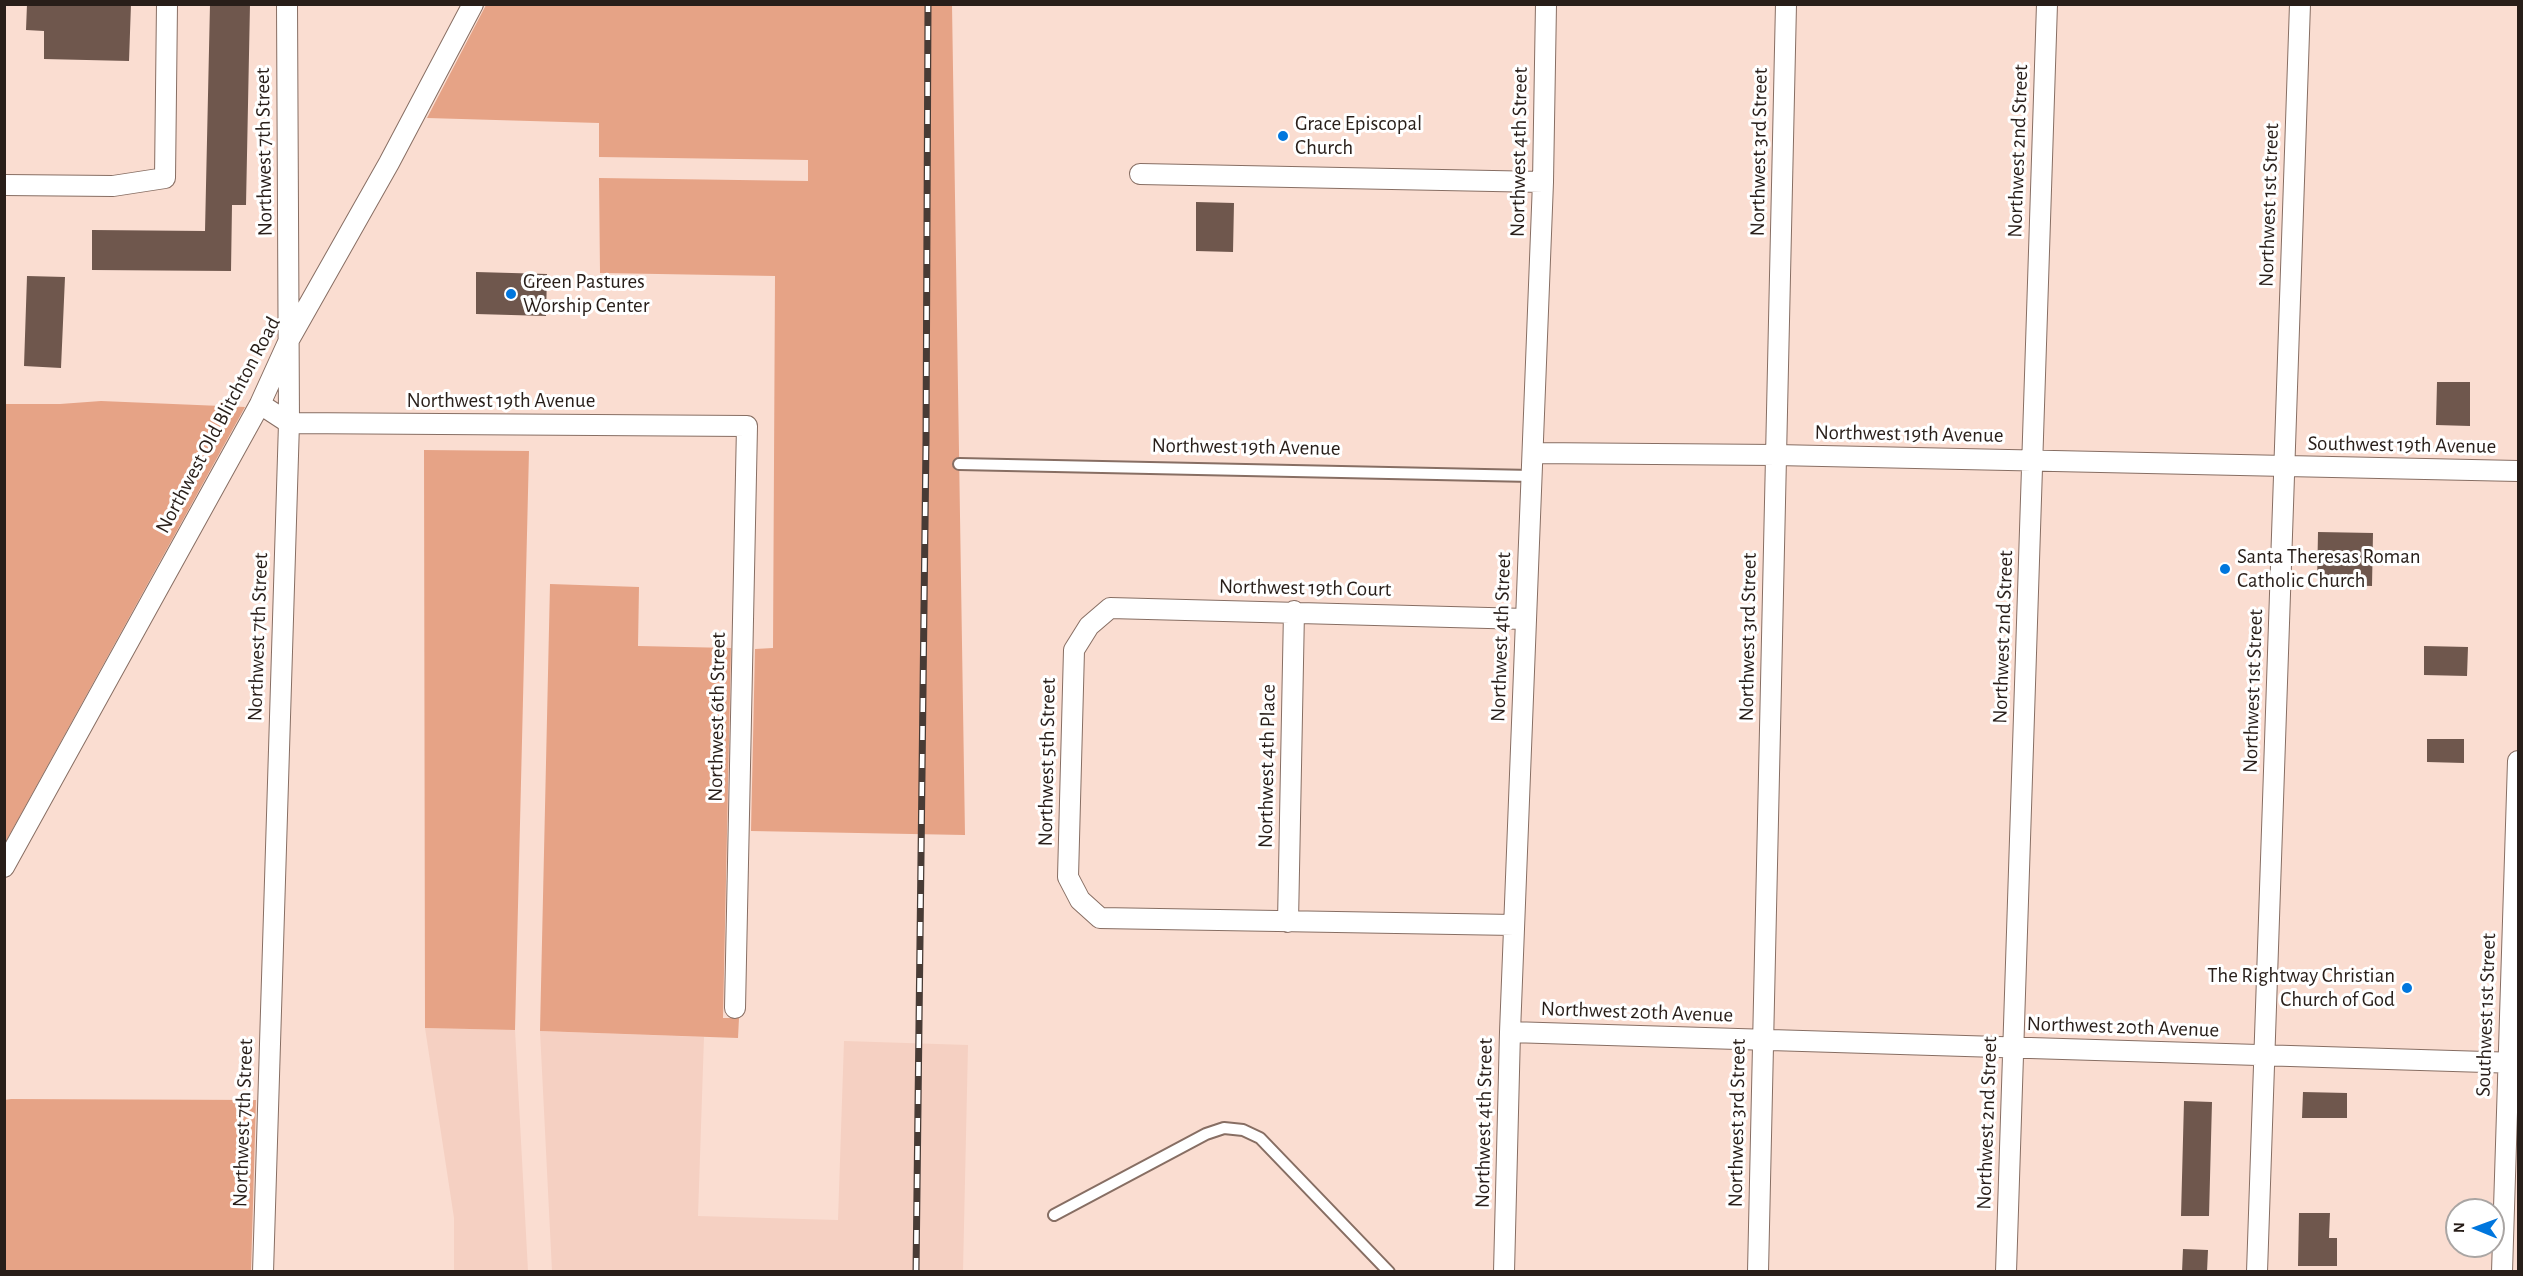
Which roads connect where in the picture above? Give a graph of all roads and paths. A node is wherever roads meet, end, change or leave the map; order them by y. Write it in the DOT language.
graph roads {
  1 [pos="167,4"];
  2 [pos="287,4"];
  3 [pos="473,4"];
  4 [pos="1546,4"];
  5 [pos="1786,4"];
  6 [pos="2047,4"];
  7 [pos="2300,4"];
  8 [pos="1140,174"];
  9 [pos="1543,182"];
  10 [pos="4,185"];
  11 [pos="290,338"];
  12 [pos="260,404"];
  13 [pos="289,423"];
  14 [pos="747,426"];
  15 [pos="1533,453"];
  16 [pos="1776,455"];
  17 [pos="2032,461"];
  18 [pos="959,464"];
  19 [pos="2284,466"];
  20 [pos="2518,471"];
  21 [pos="1532,476"];
  22 [pos="1294,611"];
  23 [pos="1526,619"];
  24 [pos="1089,626"];
  25 [pos="2518,760"];
  26 [pos="4,867"];
  27 [pos="1288,922"];
  28 [pos="1514,925"];
  29 [pos="735,1008"];
  30 [pos="1510,1032"];
  31 [pos="1763,1040"];
  32 [pos="2014,1047"];
  33 [pos="2265,1055"];
  34 [pos="2513,1063"];
  35 [pos="1054,1215"];
  36 [pos="263,1272"];
  37 [pos="1389,1272"];
  38 [pos="1504,1272"];
  39 [pos="1758,1272"];
  40 [pos="2006,1272"];
  41 [pos="2258,1272"];
  42 [pos="2502,1272"];
  1 -- 10 [label="street"];
  2 -- 11 [label="street, Northwest 7th Street"];
  3 -- 11 [label="street, Northwest Old Blitchton Road"];
  4 -- 9 [label="street, Northwest 4th Street"];
  5 -- 16 [label="street, Northwest 3rd Street"];
  6 -- 17 [label="street, Northwest 2nd Street"];
  7 -- 19 [label="street, Northwest 1st Street"];
  8 -- 9 [label="street"];
  9 -- 15 [label="street, Northwest 4th Street"];
  11 -- 12 [label="street, Northwest Old Blitchton Road"];
  11 -- 13 [label="street, Northwest 7th Street"];
  12 -- 13 [label="street"];
  12 -- 26 [label="street, Northwest Old Blitchton Road"];
  13 -- 14 [label="street, Northwest 19th Avenue"];
  13 -- 36 [label="street, Northwest 7th Street"];
  14 -- 29 [label="street, Northwest 6th Street"];
  15 -- 16 [label="street, Northwest 19th Avenue"];
  15 -- 21 [label="street, Northwest 4th Street"];
  16 -- 17 [label="street, Northwest 19th Avenue"];
  16 -- 31 [label="street, Northwest 3rd Street"];
  17 -- 19 [label="street, Northwest 19th Avenue"];
  17 -- 32 [label="street, Northwest 2nd Street"];
  18 -- 21 [label="lane, Northwest 19th Avenue"];
  19 -- 20 [label="street, Southwest 19th Avenue"];
  19 -- 33 [label="street, Northwest 1st Street"];
  21 -- 23 [label="street, Northwest 4th Street"];
  22 -- 23 [label="street, Northwest 19th Court"];
  22 -- 24 [label="street, Northwest 19th Court"];
  22 -- 27 [label="street, Northwest 4th Place"];
  23 -- 28 [label="street, Northwest 4th Street"];
  24 -- 27 [label="street, Northwest 5th Street"];
  25 -- 34 [label="street, Southwest 1st Street"];
  27 -- 28 [label="street"];
  28 -- 30 [label="street, Northwest 4th Street"];
  30 -- 31 [label="street, Northwest 20th Avenue"];
  30 -- 38 [label="street, Northwest 4th Street"];
  31 -- 32 [label="street, Northwest 20th Avenue"];
  31 -- 39 [label="street, Northwest 3rd Street"];
  32 -- 33 [label="street, Northwest 20th Avenue"];
  32 -- 40 [label="street, Northwest 2nd Street"];
  33 -- 34 [label="street, Northwest 20th Avenue"];
  33 -- 41 [label="street, Northwest 1st Street"];
  34 -- 42 [label="street, Southwest 1st Street"];
  35 -- 37 [label="lane"];
}
